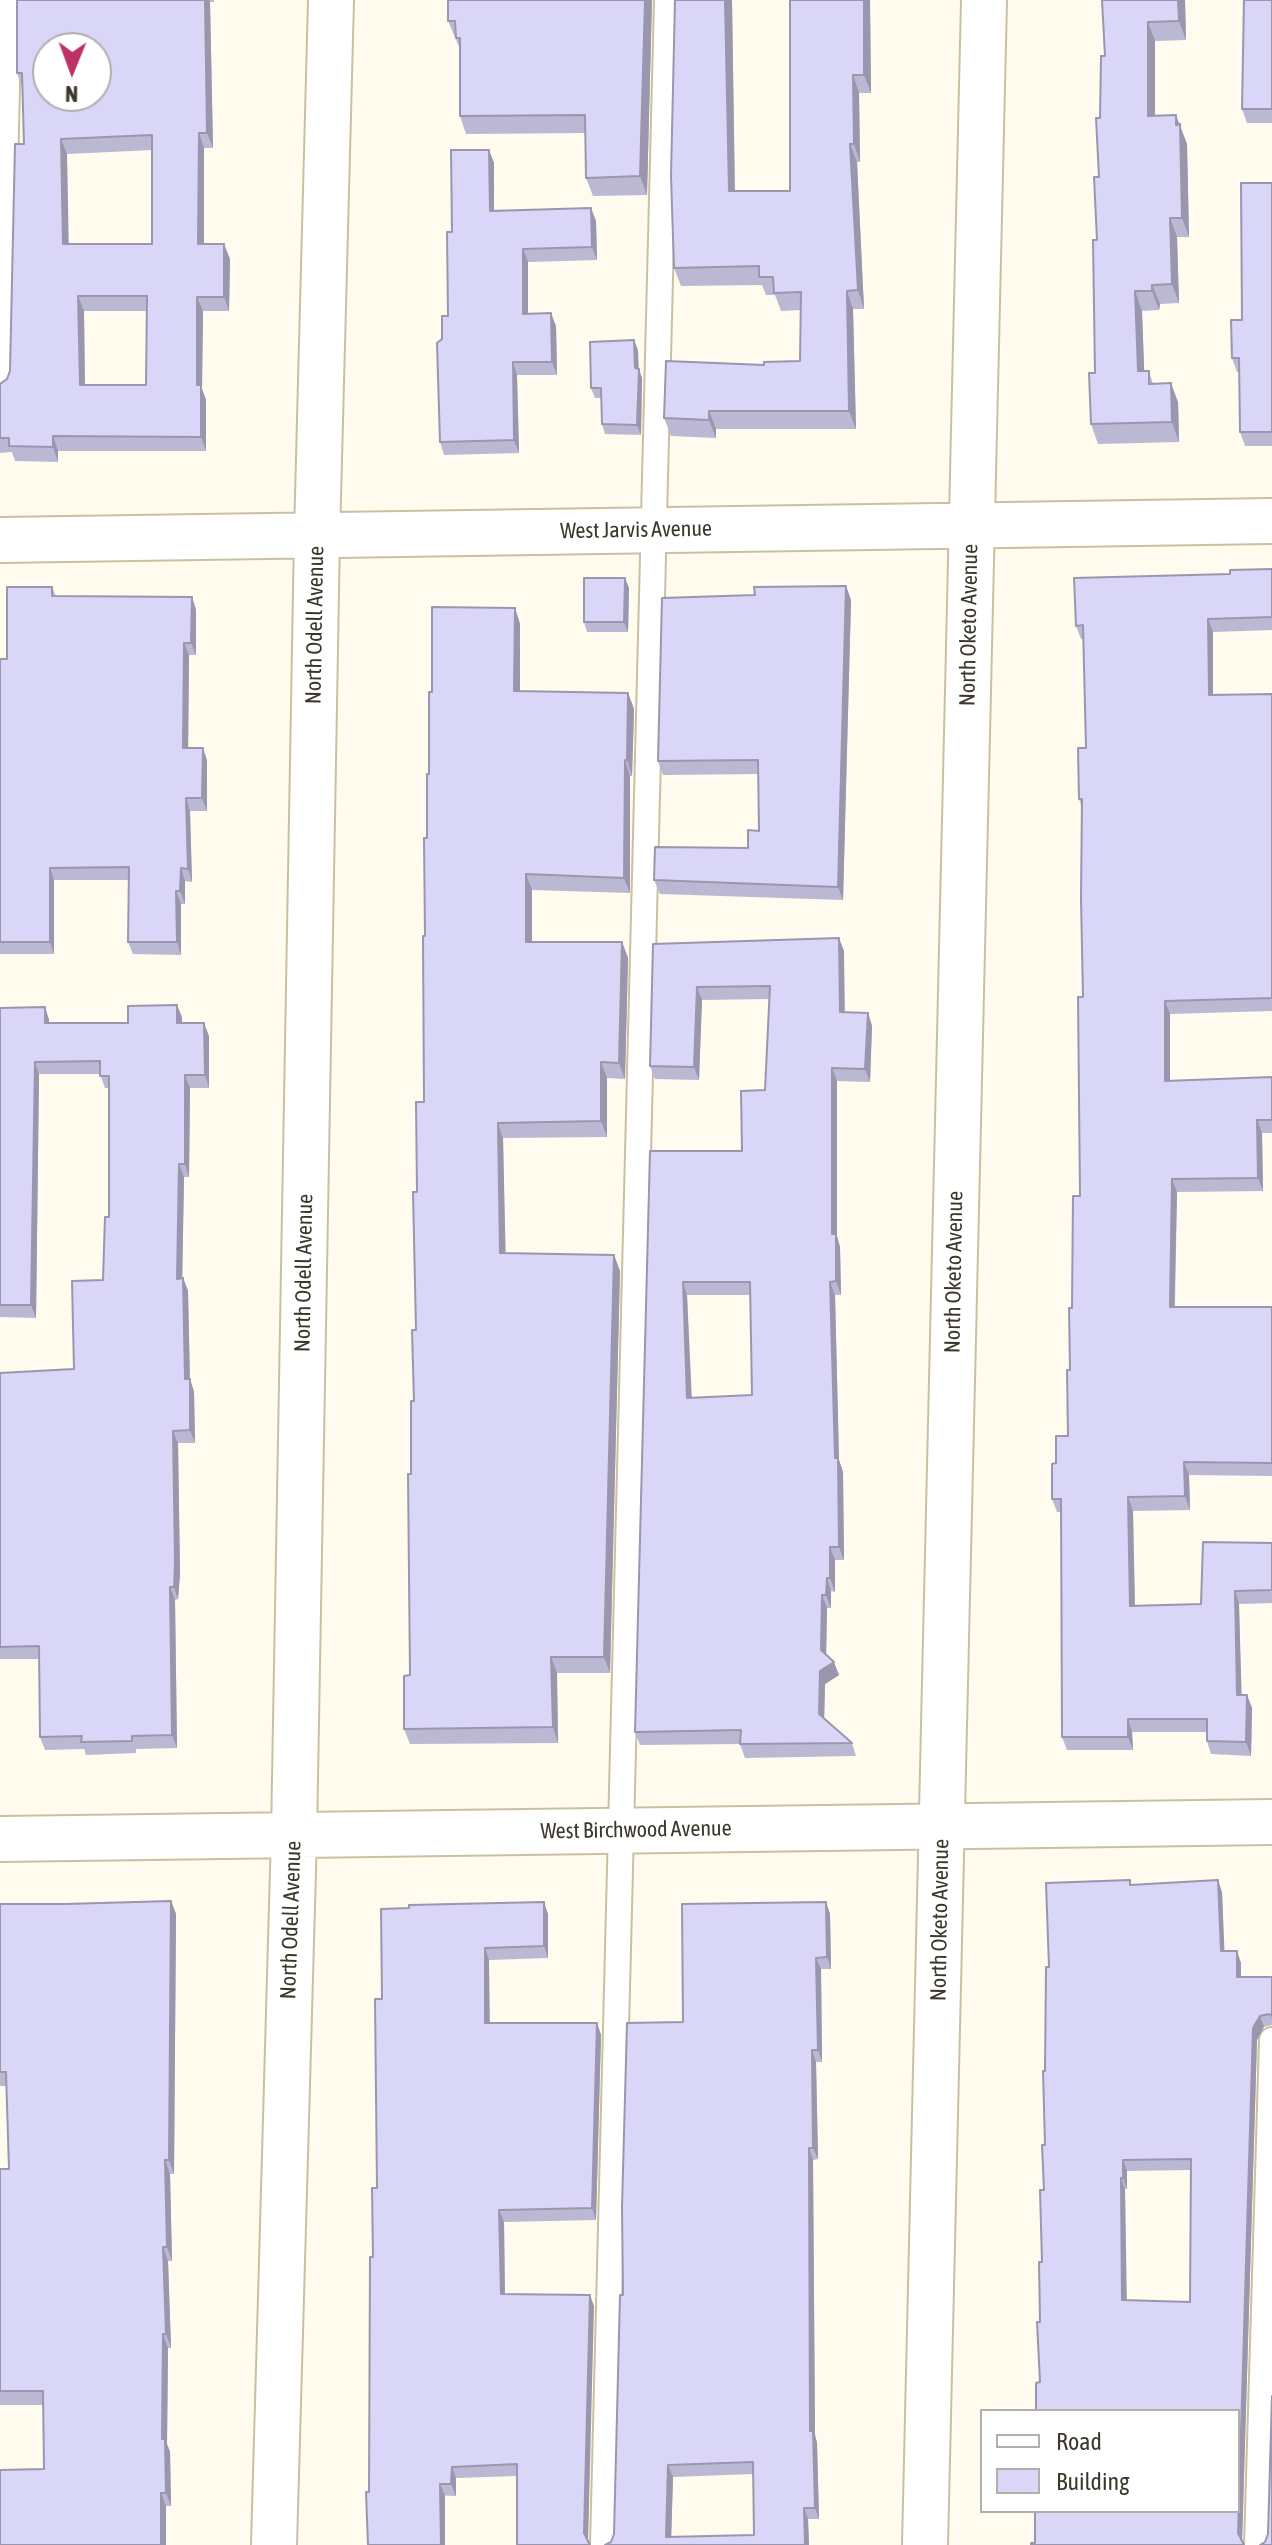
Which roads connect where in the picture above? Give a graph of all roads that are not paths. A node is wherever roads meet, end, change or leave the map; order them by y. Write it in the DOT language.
graph roads {
  1 [pos="9,0"];
  2 [pos="331,0"];
  3 [pos="667,0"];
  4 [pos="984,0"];
  5 [pos="0,385"];
  6 [pos="1272,521"];
  7 [pos="972,526"];
  8 [pos="653,530"];
  9 [pos="317,535"];
  10 [pos="0,540"];
  11 [pos="1272,1822"];
  12 [pos="942,1826"];
  13 [pos="619,1830"];
  14 [pos="294,1835"];
  15 [pos="0,1839"];
  16 [pos="1272,2040"];
  17 [pos="274,2545"];
  18 [pos="603,2545"];
  19 [pos="925,2545"];
  20 [pos="1257,2545"];
  1 -- 5 [label="lane"];
  2 -- 9 [label="street, North Odell Avenue"];
  3 -- 8 [label="lane"];
  4 -- 7 [label="street, North Oketo Avenue"];
  6 -- 7 [label="street, West Jarvis Avenue"];
  7 -- 8 [label="street, West Jarvis Avenue"];
  7 -- 12 [label="street, North Oketo Avenue"];
  8 -- 9 [label="street, West Jarvis Avenue"];
  8 -- 13 [label="lane"];
  9 -- 10 [label="street, West Jarvis Avenue"];
  9 -- 14 [label="street, North Odell Avenue"];
  11 -- 12 [label="street, West Birchwood Avenue"];
  12 -- 13 [label="street, West Birchwood Avenue"];
  12 -- 19 [label="street, North Oketo Avenue"];
  13 -- 14 [label="street, West Birchwood Avenue"];
  13 -- 18 [label="lane"];
  14 -- 15 [label="street, West Birchwood Avenue"];
  14 -- 17 [label="street, North Odell Avenue"];
  16 -- 20 [label="lane"];
}
